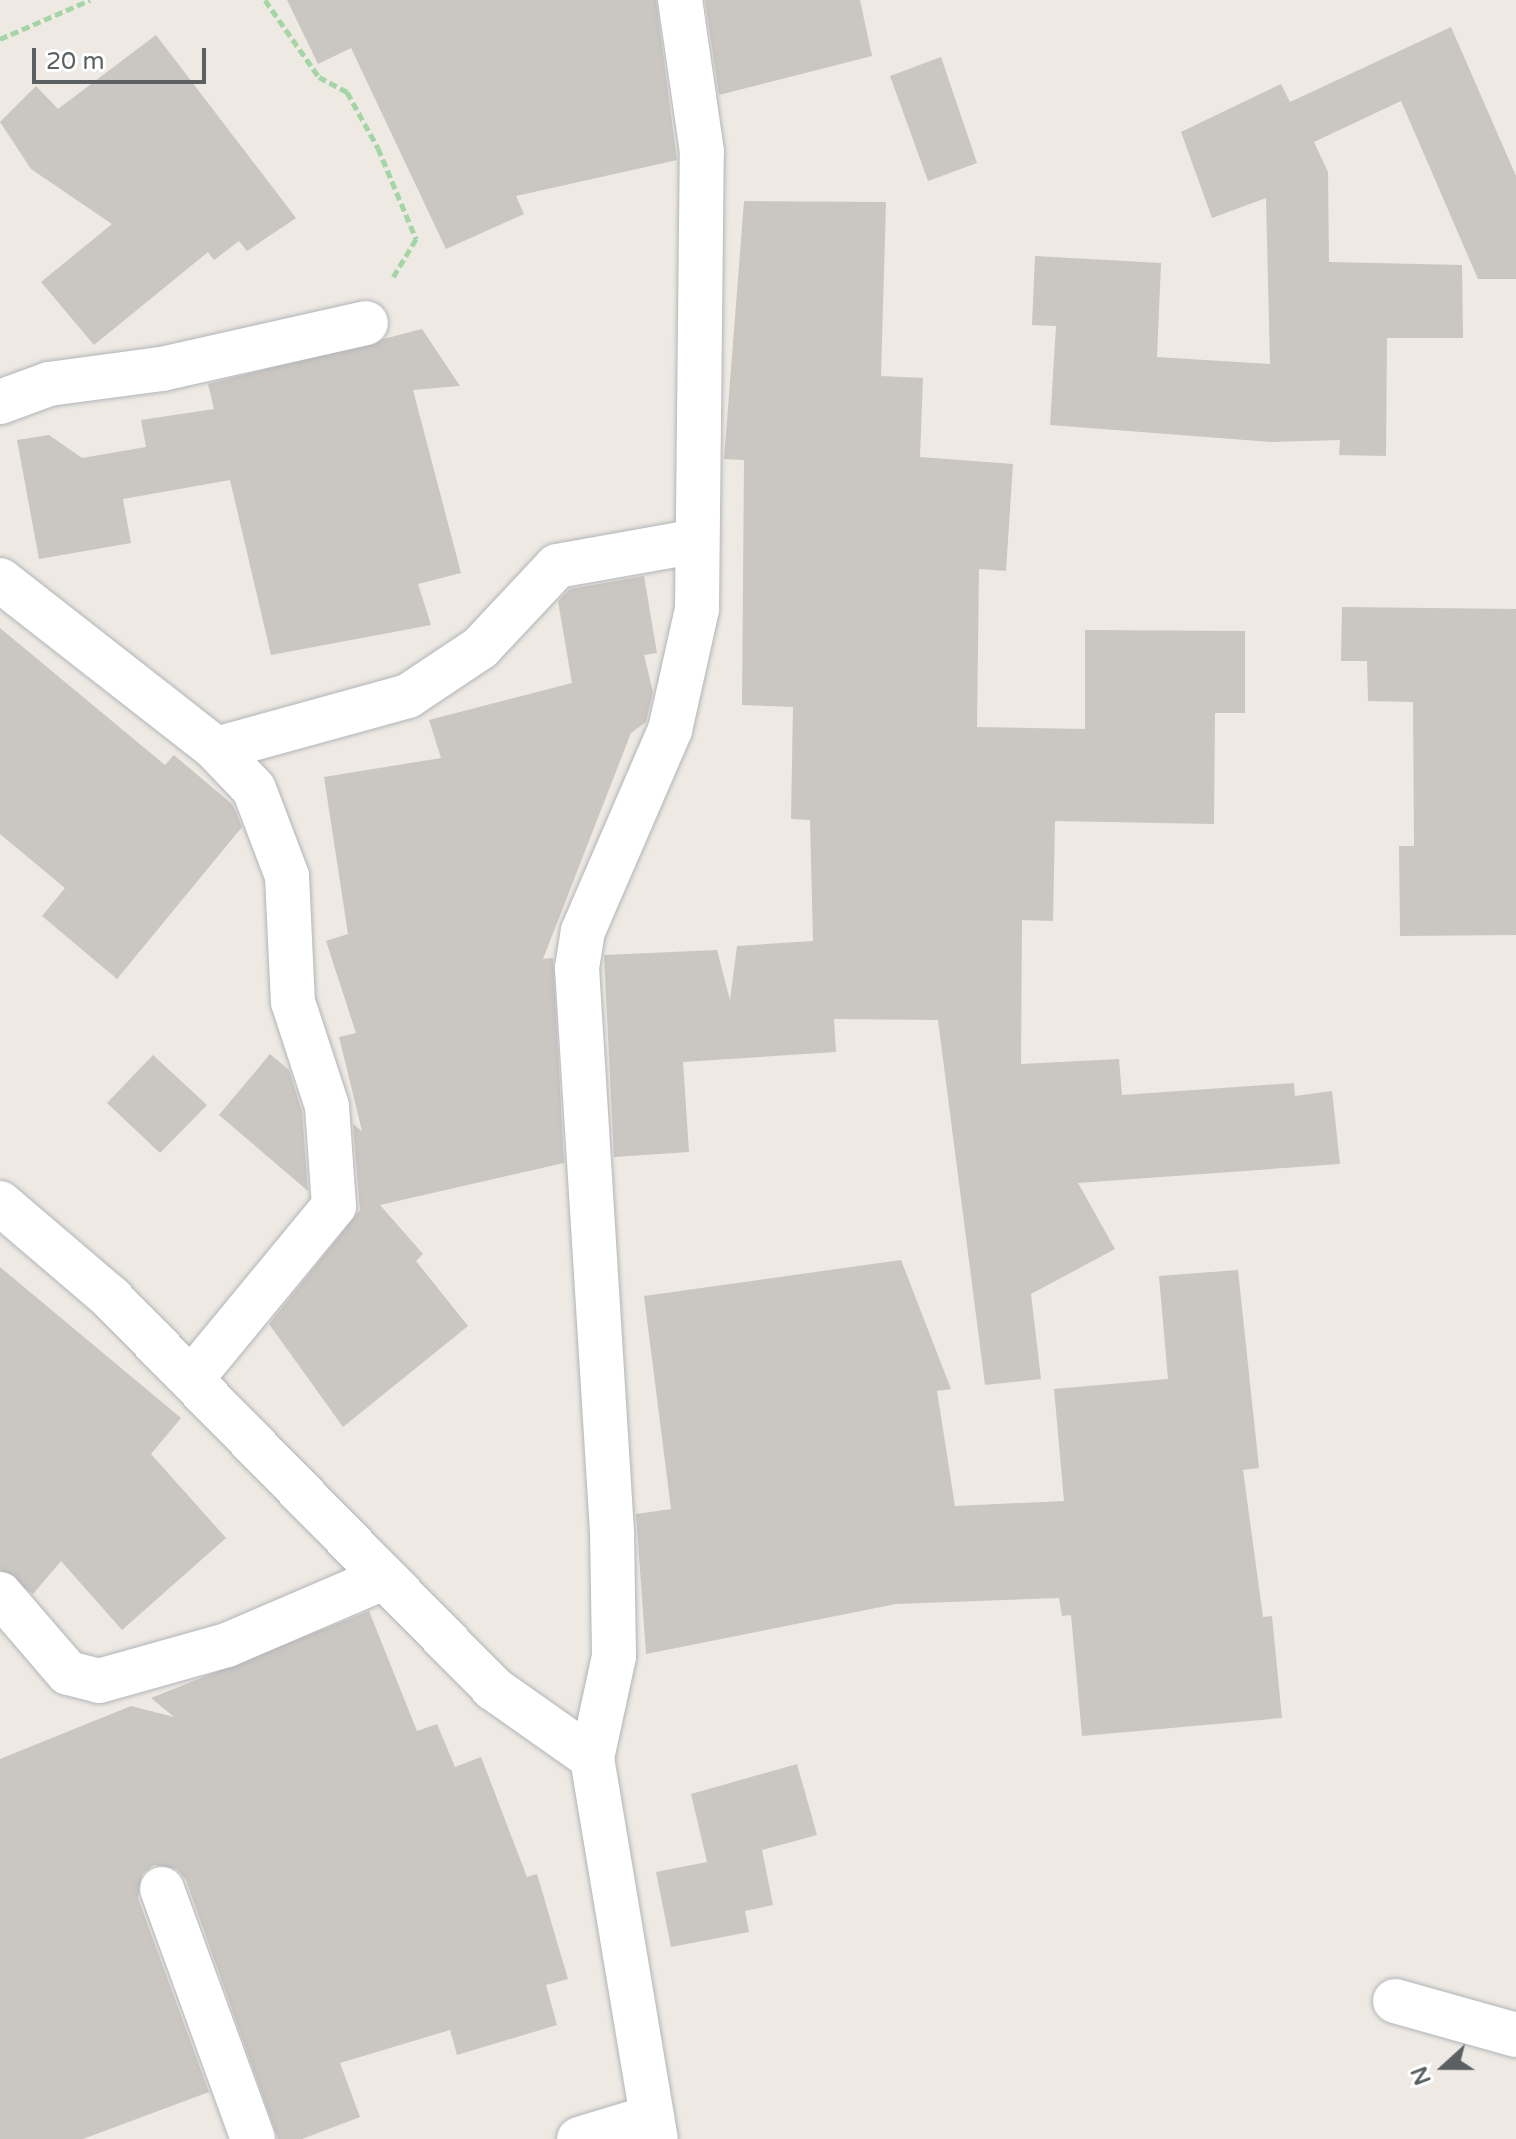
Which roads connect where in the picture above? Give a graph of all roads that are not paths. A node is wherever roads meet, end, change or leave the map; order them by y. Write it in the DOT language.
graph roads {
  1 [pos="680,0"];
  2 [pos="366,323"];
  3 [pos="0,402"];
  4 [pos="697,541"];
  5 [pos="0,580"];
  6 [pos="216,749"];
  7 [pos="0,1203"];
  8 [pos="192,1378"];
  9 [pos="383,1578"];
  10 [pos="0,1594"];
  11 [pos="592,1758"];
  12 [pos="162,1889"];
  13 [pos="1395,2001"];
  14 [pos="1516,2035"];
  15 [pos="654,2128"];
  16 [pos="253,2139"];
  17 [pos="579,2139"];
  1 -- 4 [label="street"];
  2 -- 3 [label="street"];
  4 -- 6 [label="street"];
  4 -- 11 [label="street"];
  5 -- 6 [label="street"];
  6 -- 8 [label="street"];
  7 -- 8 [label="street"];
  8 -- 9 [label="street"];
  9 -- 10 [label="street"];
  9 -- 11 [label="street"];
  11 -- 15 [label="street"];
  12 -- 16 [label="street"];
  13 -- 14 [label="street"];
  15 -- 17 [label="street"];
}
